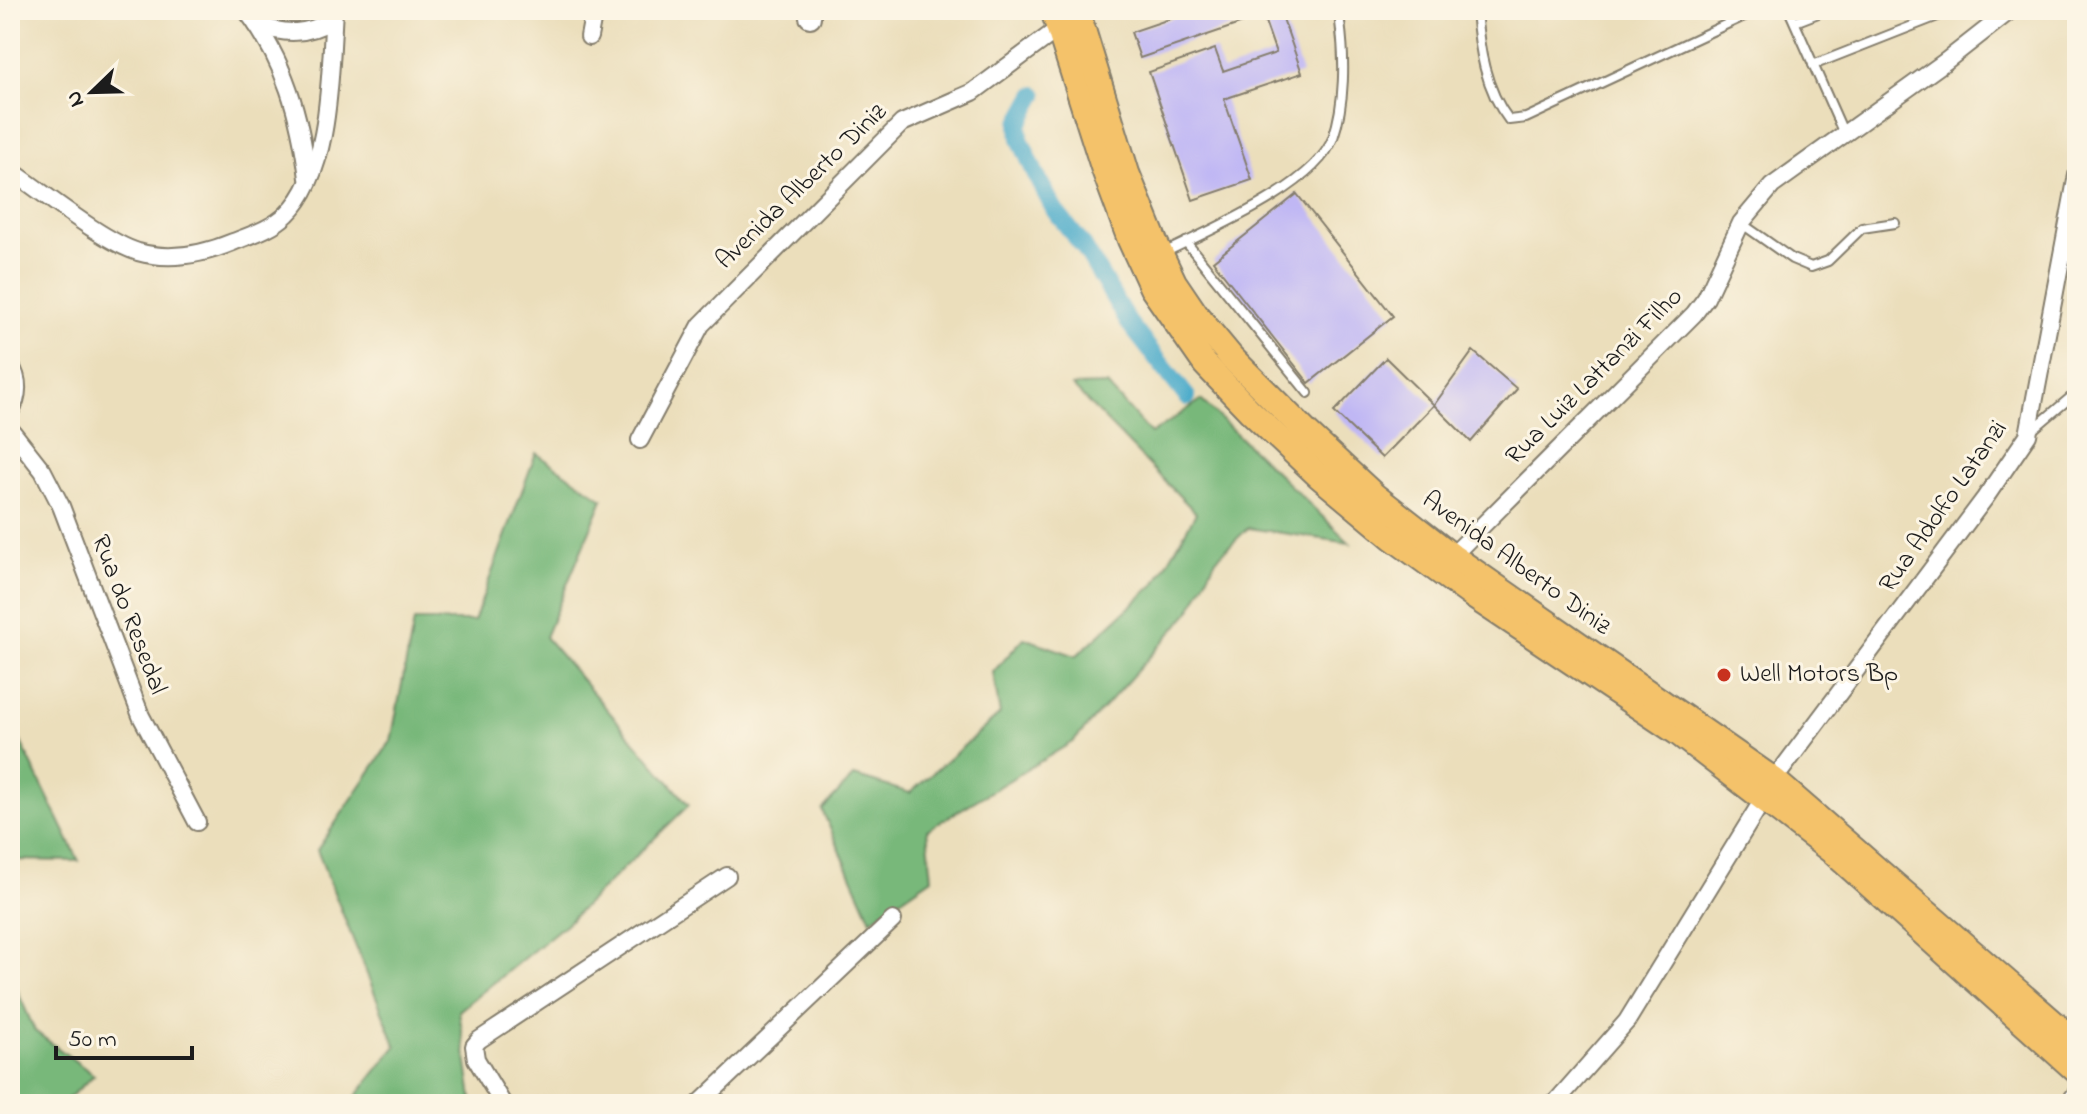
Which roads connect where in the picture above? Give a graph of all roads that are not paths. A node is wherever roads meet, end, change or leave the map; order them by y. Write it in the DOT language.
graph roads {
  1 [pos="246,10"];
  2 [pos="594,10"];
  3 [pos="1077,10"];
  4 [pos="1476,10"];
  5 [pos="1757,10"];
  6 [pos="1789,10"];
  7 [pos="1826,10"];
  8 [pos="1953,10"];
  9 [pos="2011,10"];
  10 [pos="1937,12"];
  11 [pos="334,15"];
  12 [pos="1055,19"];
  13 [pos="1340,22"];
  14 [pos="1795,22"];
  15 [pos="257,25"];
  16 [pos="589,37"];
  17 [pos="1813,65"];
  18 [pos="1844,134"];
  19 [pos="10,170"];
  20 [pos="2077,175"];
  21 [pos="309,184"];
  22 [pos="1741,223"];
  23 [pos="1895,223"];
  24 [pos="1186,242"];
  25 [pos="1161,255"];
  26 [pos="10,365"];
  27 [pos="2077,392"];
  28 [pos="1308,393"];
  29 [pos="10,412"];
  30 [pos="10,429"];
  31 [pos="2028,435"];
  32 [pos="640,440"];
  33 [pos="1452,556"];
  34 [pos="1769,789"];
  35 [pos="197,822"];
  36 [pos="727,876"];
  37 [pos="893,920"];
  38 [pos="2077,1043"];
  39 [pos="2077,1071"];
  40 [pos="2077,1086"];
  41 [pos="503,1104"];
  42 [pos="699,1104"];
  43 [pos="1554,1104"];
  44 [pos="2063,1104"];
  1 -- 15 [label="street"];
  2 -- 16 [label="street"];
  3 -- 25 [label="main road, Avenida Alberto Diniz"];
  4 -- 5 [label="lane"];
  6 -- 14 [label="lane"];
  7 -- 14 [label="lane"];
  8 -- 10 [label="lane"];
  9 -- 18 [label="street, Rua Luiz Lattanzi Filho"];
  10 -- 17 [label="lane"];
  11 -- 15 [label="street"];
  11 -- 21 [label="street"];
  12 -- 32 [label="street, Avenida Alberto Diniz"];
  12 -- 34 [label="main road, Avenida Alberto Diniz"];
  13 -- 24 [label="lane"];
  14 -- 17 [label="lane"];
  15 -- 21 [label="street"];
  17 -- 18 [label="lane"];
  18 -- 22 [label="street, Rua Luiz Lattanzi Filho"];
  19 -- 21 [label="street"];
  20 -- 31 [label="street, Rua Adolfo Latanzi"];
  22 -- 23 [label="lane"];
  22 -- 33 [label="street, Rua Luiz Lattanzi Filho"];
  24 -- 25 [label="lane"];
  24 -- 28 [label="lane"];
  25 -- 33 [label="main road, Avenida Alberto Diniz"];
  26 -- 29 [label="street"];
  27 -- 31 [label="lane"];
  30 -- 35 [label="street, Rua do Resedal"];
  31 -- 34 [label="street, Rua Adolfo Latanzi"];
  33 -- 34 [label="main road, Avenida Alberto Diniz"];
  34 -- 38 [label="main road, Avenida Alberto Diniz"];
  34 -- 39 [label="main road, Avenida Alberto Diniz"];
  34 -- 43 [label="street"];
  36 -- 41 [label="street"];
  37 -- 42 [label="street"];
  40 -- 44 [label="lane"];
}
